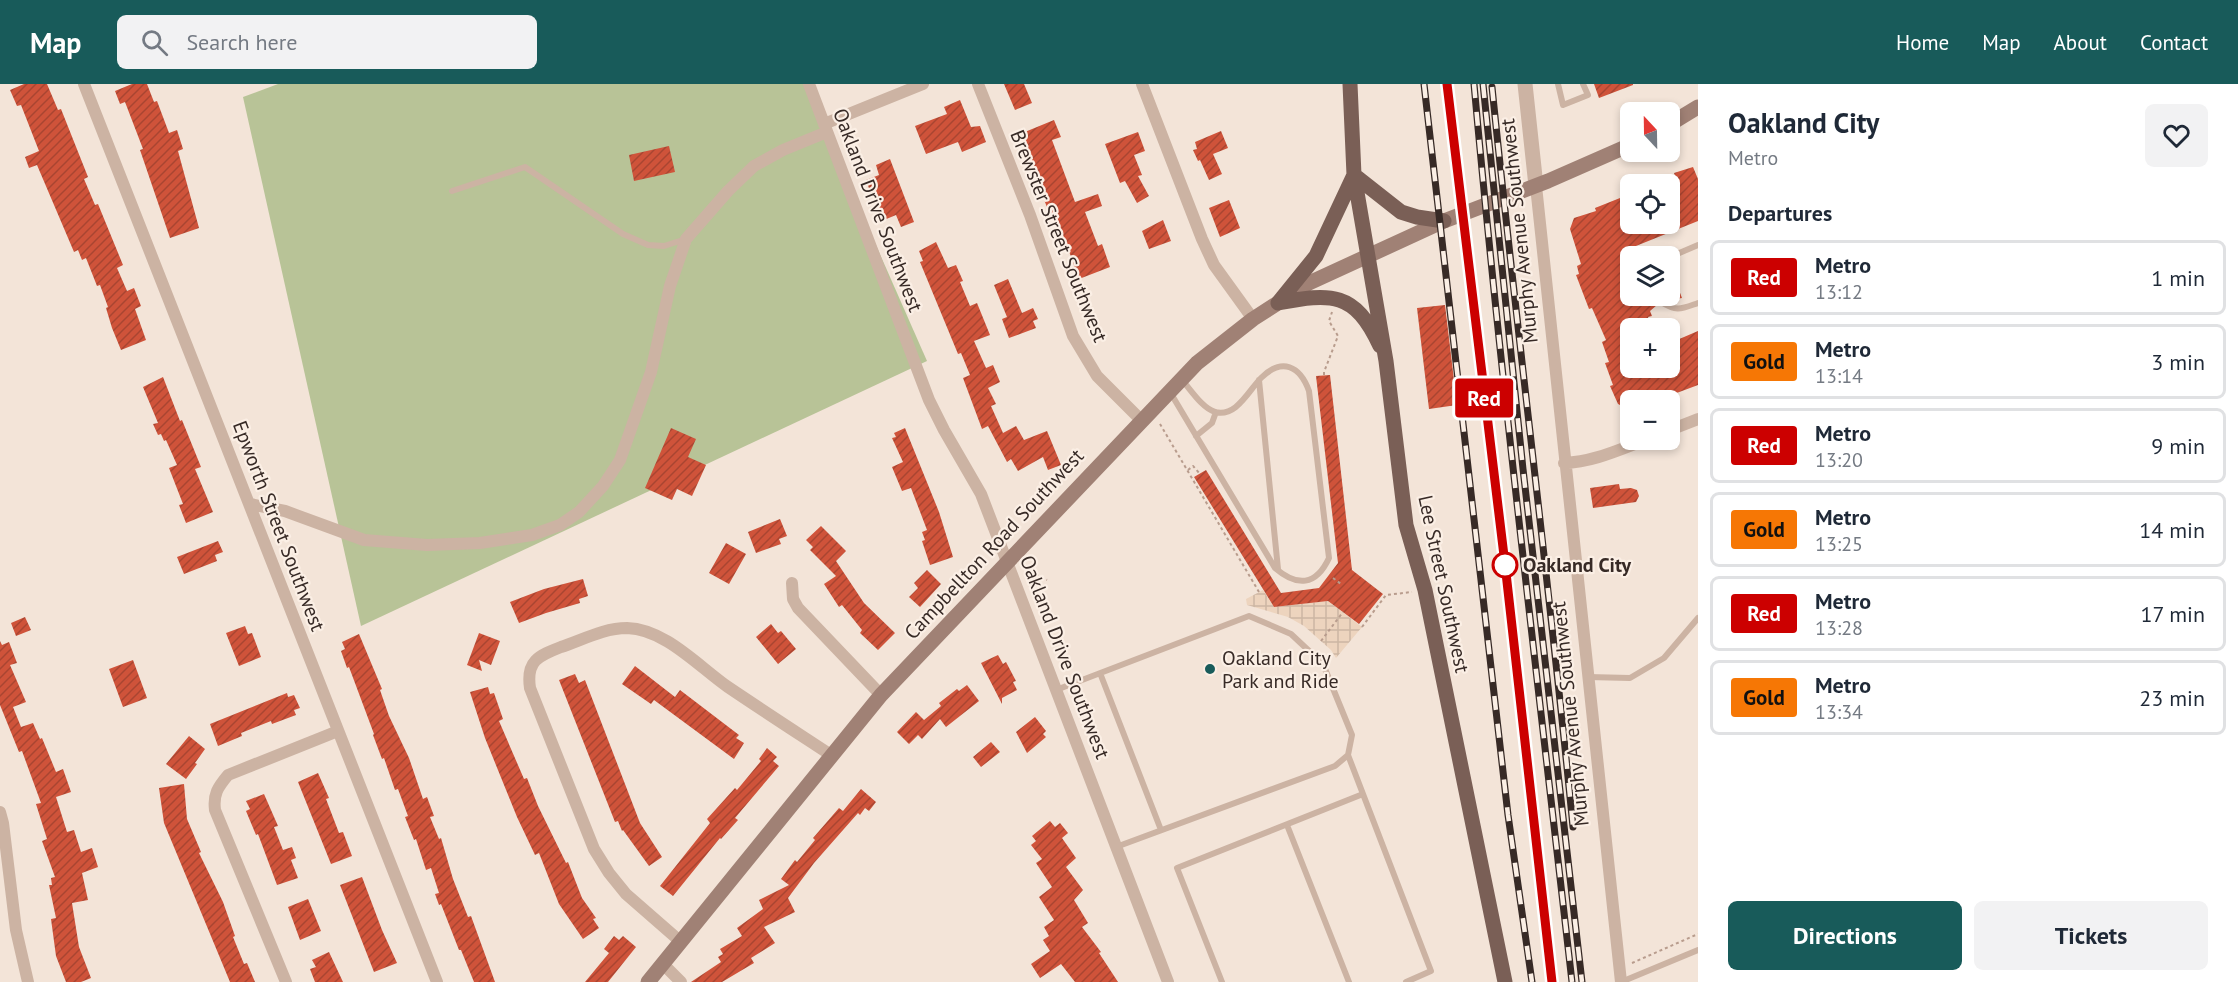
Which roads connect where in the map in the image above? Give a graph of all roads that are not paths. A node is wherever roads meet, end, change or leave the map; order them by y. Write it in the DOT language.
graph roads {
  1 [pos="84,84"];
  2 [pos="809,84"];
  3 [pos="923,84"];
  4 [pos="978,84"];
  5 [pos="1142,84"];
  6 [pos="1350,84"];
  7 [pos="1525,84"];
  8 [pos="1558,84"];
  9 [pos="1583,84"];
  10 [pos="1698,106"];
  11 [pos="1680,118"];
  12 [pos="826,128"];
  13 [pos="1620,149"];
  14 [pos="1354,175"];
  15 [pos="1536,186"];
  16 [pos="452,191"];
  17 [pos="1444,221"];
  18 [pos="686,239"];
  19 [pos="1698,245"];
  20 [pos="1680,253"];
  21 [pos="1369,255"];
  22 [pos="1278,303"];
  23 [pos="1698,303"];
  24 [pos="1667,306"];
  25 [pos="1253,319"];
  26 [pos="1386,362"];
  27 [pos="1181,380"];
  28 [pos="1259,380"];
  29 [pos="1169,392"];
  30 [pos="1216,412"];
  31 [pos="1698,418"];
  32 [pos="1141,420"];
  33 [pos="1680,426"];
  34 [pos="1196,436"];
  35 [pos="1620,450"];
  36 [pos="1564,463"];
  37 [pos="250,504"];
  38 [pos="1007,561"];
  39 [pos="1278,570"];
  40 [pos="792,583"];
  41 [pos="1698,618"];
  42 [pos="1100,673"];
  43 [pos="1587,677"];
  44 [pos="1056,690"];
  45 [pos="881,695"];
  46 [pos="338,731"];
  47 [pos="831,755"];
  48 [pos="1348,755"];
  49 [pos="1363,794"];
  50 [pos="0,812"];
  51 [pos="1287,825"];
  52 [pos="1161,830"];
  53 [pos="1116,847"];
  54 [pos="681,942"];
  55 [pos="1698,951"];
  56 [pos="663,964"];
  57 [pos="28,982"];
  58 [pos="286,982"];
  59 [pos="437,982"];
  60 [pos="648,982"];
  61 [pos="681,982"];
  62 [pos="1168,982"];
  63 [pos="1222,982"];
  64 [pos="1349,982"];
  65 [pos="1406,982"];
  66 [pos="1505,982"];
  67 [pos="1621,982"];
  1 -- 37 [label="street, Epworth Street Southwest"];
  2 -- 12 [label="street, Oakland Drive Southwest"];
  3 -- 12 [label="street"];
  4 -- 32 [label="street, Brewster Street Southwest"];
  5 -- 25 [label="street"];
  6 -- 14 [label="main road, Lee Street Southwest"];
  7 -- 15 [label="street, Murphy Avenue Southwest"];
  8 -- 9 [label="lane"];
  10 -- 11 [label="main road"];
  12 -- 18 [label="street"];
  12 -- 38 [label="street, Oakland Drive Southwest"];
  13 -- 15 [label="main road, Campbellton Road Southwest"];
  14 -- 17 [label="main road"];
  14 -- 21 [label="main road, Lee Street Southwest"];
  14 -- 22 [label="main road"];
  15 -- 17 [label="main road, Campbellton Road Southwest"];
  15 -- 36 [label="street, Murphy Avenue Southwest"];
  16 -- 18 [label="lane"];
  17 -- 21 [label="main road, Campbellton Road Southwest"];
  18 -- 37 [label="street"];
  19 -- 20 [label="lane"];
  21 -- 22 [label="main road, Campbellton Road Southwest"];
  21 -- 26 [label="main road, Lee Street Southwest"];
  22 -- 25 [label="main road, Campbellton Road Southwest"];
  22 -- 26 [label="main road"];
  23 -- 24 [label="lane"];
  25 -- 27 [label="main road, Campbellton Road Southwest"];
  26 -- 66 [label="main road, Lee Street Southwest"];
  27 -- 29 [label="main road, Campbellton Road Southwest"];
  27 -- 30 [label="lane"];
  28 -- 30 [label="lane"];
  28 -- 39 [label="lane"];
  28 -- 39 [label="lane"];
  29 -- 32 [label="main road, Campbellton Road Southwest"];
  29 -- 34 [label="lane"];
  30 -- 34 [label="lane"];
  31 -- 33 [label="street"];
  32 -- 38 [label="main road, Campbellton Road Southwest"];
  34 -- 39 [label="lane"];
  35 -- 36 [label="street"];
  36 -- 43 [label="street, Murphy Avenue Southwest"];
  37 -- 46 [label="street, Epworth Street Southwest"];
  38 -- 44 [label="street, Oakland Drive Southwest"];
  38 -- 45 [label="main road, Campbellton Road Southwest"];
  40 -- 45 [label="street"];
  41 -- 43 [label="lane"];
  42 -- 44 [label="lane"];
  42 -- 48 [label="lane"];
  42 -- 52 [label="lane"];
  43 -- 67 [label="street, Murphy Avenue Southwest"];
  44 -- 53 [label="street, Oakland Drive Southwest"];
  45 -- 47 [label="main road, Campbellton Road Southwest"];
  46 -- 58 [label="street"];
  46 -- 59 [label="street, Epworth Street Southwest"];
  47 -- 54 [label="main road, Campbellton Road Southwest"];
  47 -- 54 [label="street"];
  48 -- 49 [label="lane"];
  48 -- 52 [label="lane"];
  49 -- 51 [label="lane"];
  49 -- 65 [label="lane"];
  50 -- 57 [label="street"];
  51 -- 63 [label="lane"];
  51 -- 64 [label="lane"];
  52 -- 53 [label="lane"];
  53 -- 62 [label="street, Oakland Drive Southwest"];
  54 -- 56 [label="main road, Campbellton Road Southwest"];
  55 -- 67 [label="lane"];
  56 -- 60 [label="main road, Campbellton Road Southwest"];
  56 -- 61 [label="street"];
}
